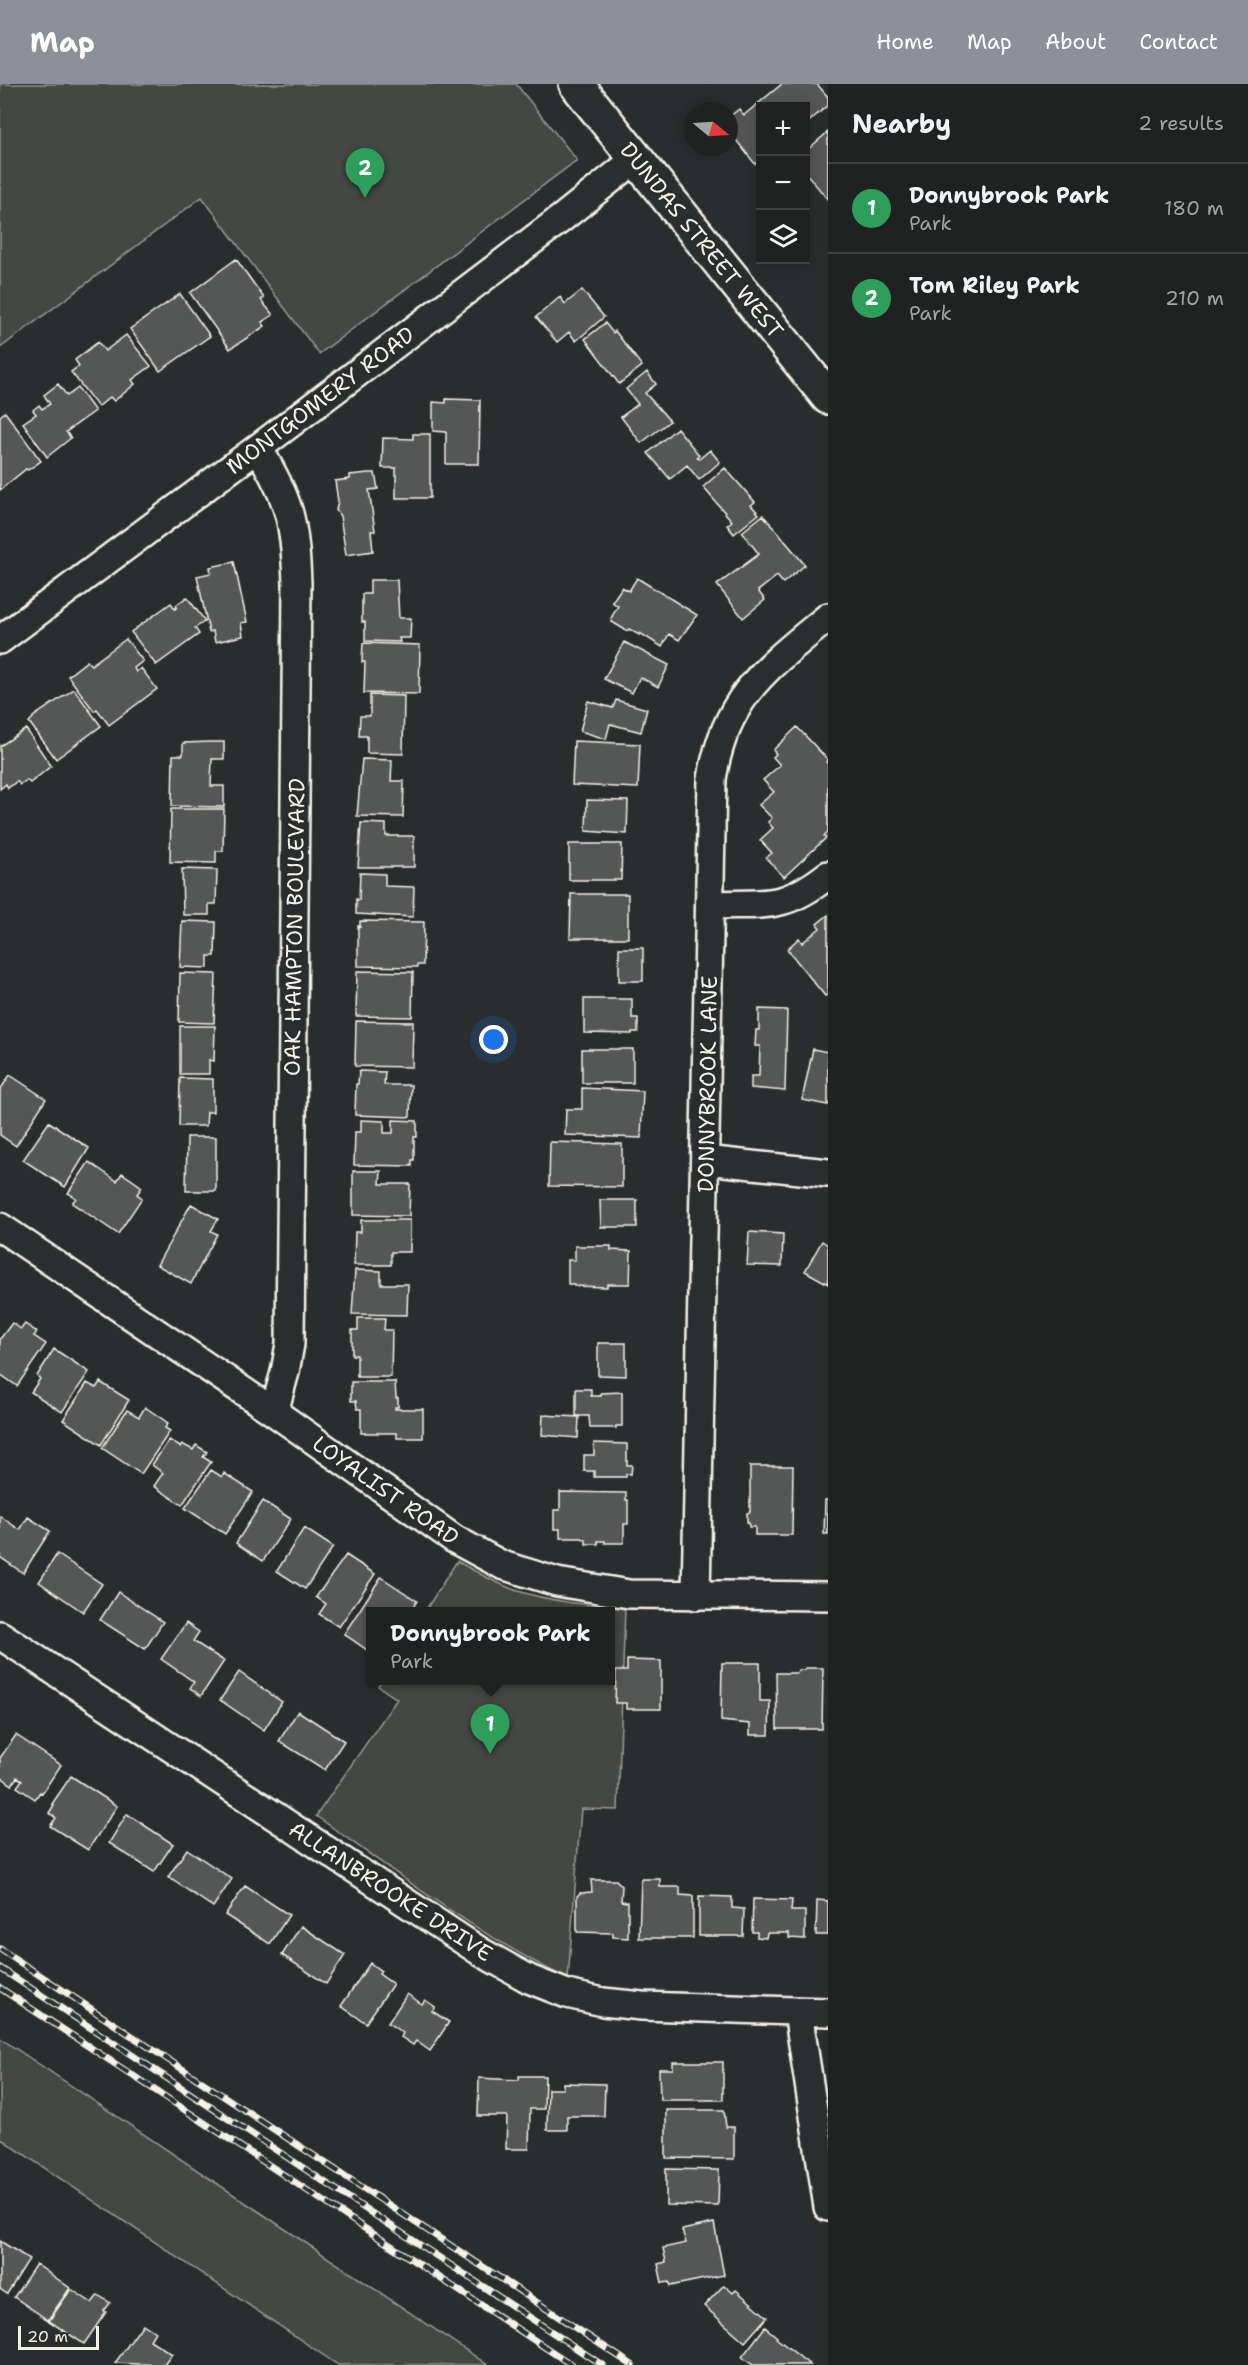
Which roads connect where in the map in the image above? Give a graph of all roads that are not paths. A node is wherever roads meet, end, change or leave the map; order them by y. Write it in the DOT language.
graph roads {
  1 [pos="576,84"];
  2 [pos="637,158"];
  3 [pos="828,397"];
  4 [pos="258,448"];
  5 [pos="828,617"];
  6 [pos="0,640"];
  7 [pos="828,875"];
  8 [pos="710,904"];
  9 [pos="705,1160"];
  10 [pos="828,1173"];
  11 [pos="0,1227"];
  12 [pos="274,1412"];
  13 [pos="696,1596"];
  14 [pos="828,1596"];
  15 [pos="0,1635"];
  16 [pos="798,2012"];
  17 [pos="828,2012"];
  18 [pos="828,2207"];
  1 -- 2 [label="main road, DUNDAS STREET WEST"];
  2 -- 3 [label="main road, DUNDAS STREET WEST"];
  2 -- 4 [label="street, MONTGOMERY ROAD"];
  4 -- 6 [label="street, MONTGOMERY ROAD"];
  4 -- 12 [label="street, OAK HAMPTON BOULEVARD"];
  5 -- 8 [label="street, DONNYBROOK LANE"];
  7 -- 8 [label="street"];
  8 -- 9 [label="street, DONNYBROOK LANE"];
  9 -- 10 [label="street"];
  9 -- 13 [label="street, DONNYBROOK LANE"];
  11 -- 12 [label="street, LOYALIST ROAD"];
  12 -- 13 [label="street, LOYALIST ROAD"];
  13 -- 14 [label="street, LOYALIST ROAD"];
  15 -- 16 [label="street, ALLANBROOKE DRIVE"];
  16 -- 17 [label="street, ALLANBROOKE DRIVE"];
  16 -- 18 [label="street"];
}
